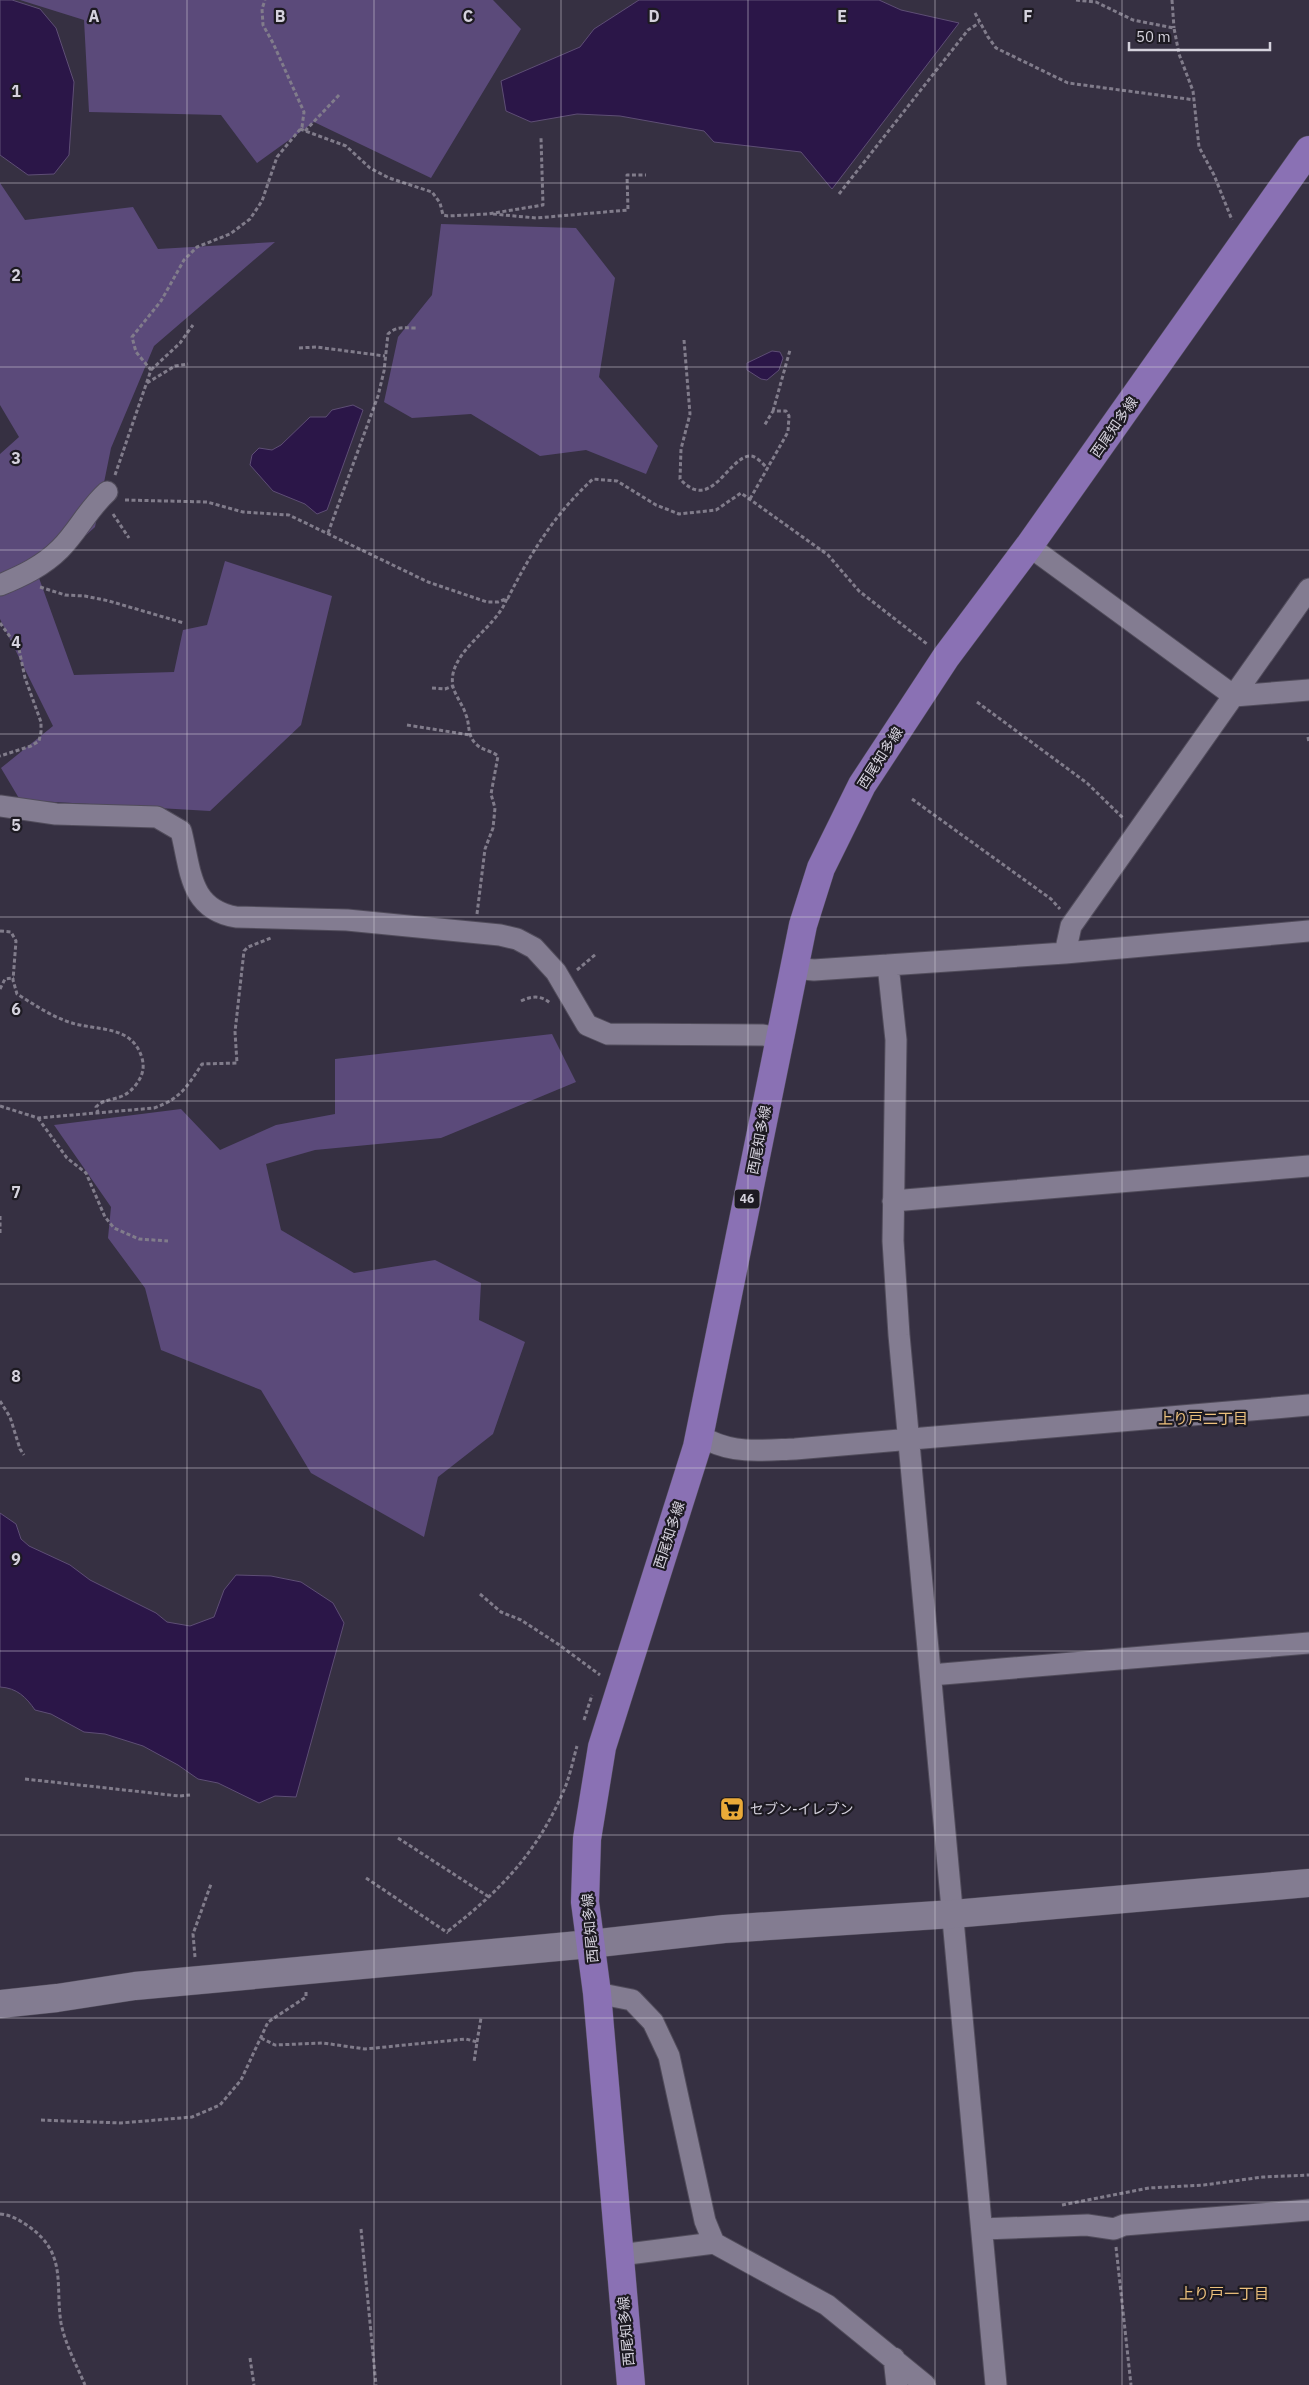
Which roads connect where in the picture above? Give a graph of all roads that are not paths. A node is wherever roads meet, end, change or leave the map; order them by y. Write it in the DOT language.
graph roads {
  1 [pos="1309,150"];
  2 [pos="106,493"];
  3 [pos="1029,546"];
  4 [pos="0,585"];
  5 [pos="1309,589"];
  6 [pos="1309,690"];
  7 [pos="1234,696"];
  8 [pos="0,806"];
  9 [pos="1309,931"];
  10 [pos="1065,953"];
  11 [pos="888,965"];
  12 [pos="792,968"];
  13 [pos="780,1038"];
  14 [pos="1309,1166"];
  15 [pos="893,1201"];
  16 [pos="1309,1405"];
  17 [pos="910,1439"];
  18 [pos="697,1447"];
  19 [pos="1309,1643"];
  20 [pos="932,1675"];
  21 [pos="1309,1883"];
  22 [pos="953,1914"];
  23 [pos="590,1944"];
  24 [pos="597,1993"];
  25 [pos="0,2004"];
  26 [pos="1309,2210"];
  27 [pos="982,2229"];
  28 [pos="714,2243"];
  29 [pos="620,2255"];
  30 [pos="894,2358"];
  31 [pos="631,2385"];
  32 [pos="897,2385"];
  33 [pos="925,2385"];
  34 [pos="996,2385"];
  1 -- 3 [label="main road, 西尾知多線 / 46"];
  2 -- 4 [label="street"];
  3 -- 7 [label="street"];
  3 -- 12 [label="main road, 西尾知多線 / 46"];
  5 -- 7 [label="street"];
  6 -- 7 [label="street"];
  7 -- 10 [label="street"];
  8 -- 13 [label="street"];
  9 -- 10 [label="street"];
  10 -- 11 [label="street"];
  11 -- 12 [label="street"];
  11 -- 15 [label="street"];
  12 -- 13 [label="main road, 西尾知多線 / 46"];
  13 -- 18 [label="main road, 西尾知多線 / 46"];
  14 -- 15 [label="street"];
  15 -- 17 [label="street"];
  16 -- 17 [label="street"];
  17 -- 18 [label="street"];
  17 -- 20 [label="street"];
  18 -- 23 [label="main road, 西尾知多線 / 46"];
  19 -- 20 [label="street"];
  20 -- 22 [label="street"];
  21 -- 22 [label="street"];
  22 -- 23 [label="street"];
  22 -- 27 [label="street"];
  23 -- 24 [label="main road, 西尾知多線 / 46"];
  23 -- 25 [label="street"];
  24 -- 28 [label="street"];
  24 -- 29 [label="main road, 西尾知多線 / 46"];
  26 -- 27 [label="street"];
  27 -- 34 [label="street"];
  28 -- 29 [label="street"];
  28 -- 30 [label="street"];
  29 -- 31 [label="main road, 西尾知多線 / 46"];
  30 -- 32 [label="street"];
  30 -- 33 [label="street"];
}
